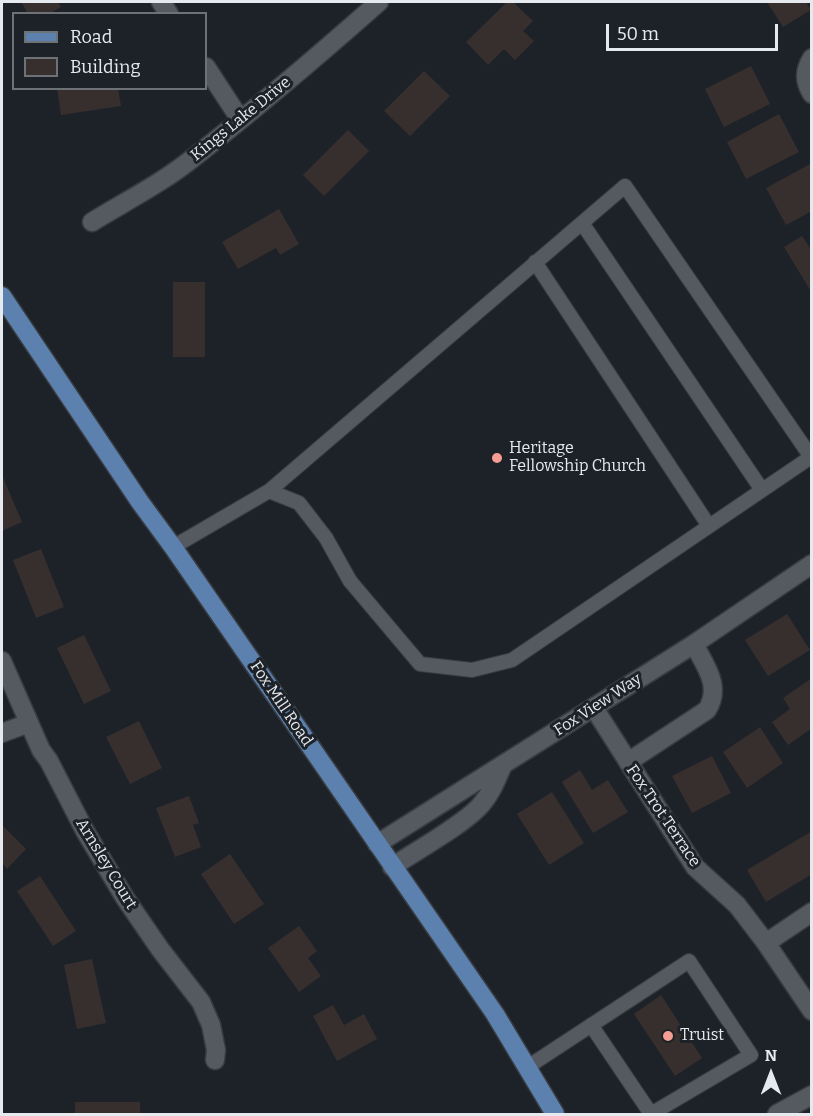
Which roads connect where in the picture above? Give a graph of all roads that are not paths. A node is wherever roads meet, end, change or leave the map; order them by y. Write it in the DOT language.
graph roads {
  1 [pos="380,2"];
  2 [pos="812,58"];
  3 [pos="207,69"];
  4 [pos="812,94"];
  5 [pos="240,119"];
  6 [pos="92,222"];
  7 [pos="582,223"];
  8 [pos="535,262"];
  9 [pos="2,296"];
  10 [pos="762,490"];
  11 [pos="269,491"];
  12 [pos="709,526"];
  13 [pos="173,547"];
  14 [pos="812,564"];
  15 [pos="694,644"];
  16 [pos="2,662"];
  17 [pos="594,708"];
  18 [pos="29,723"];
  19 [pos="2,733"];
  20 [pos="628,762"];
  21 [pos="502,766"];
  22 [pos="377,844"];
  23 [pos="392,867"];
  24 [pos="812,912"];
  25 [pos="766,943"];
  26 [pos="812,1011"];
  27 [pos="591,1025"];
  28 [pos="215,1060"];
  29 [pos="526,1068"];
  30 [pos="812,1095"];
  31 [pos="539,1114"];
  32 [pos="555,1114"];
  33 [pos="777,1114"];
  1 -- 5 [label="street, Kings Lake Drive"];
  2 -- 4 [label="street"];
  3 -- 5 [label="street"];
  5 -- 6 [label="street, Kings Lake Drive"];
  7 -- 8 [label="lane"];
  7 -- 10 [label="lane"];
  7 -- 10 [label="lane"];
  8 -- 11 [label="lane"];
  8 -- 12 [label="lane"];
  9 -- 13 [label="main road, Fox Mill Road"];
  10 -- 12 [label="lane"];
  11 -- 12 [label="lane"];
  11 -- 13 [label="lane"];
  13 -- 22 [label="main road, Fox Mill Road"];
  14 -- 15 [label="street, Fox View Way"];
  15 -- 17 [label="street, Fox View Way"];
  15 -- 20 [label="street"];
  16 -- 18 [label="street, Arnsley Court"];
  17 -- 20 [label="street, Fox Trot Terrace"];
  17 -- 21 [label="street, Fox View Way"];
  18 -- 19 [label="street"];
  18 -- 28 [label="street, Arnsley Court"];
  20 -- 25 [label="street, Fox Trot Terrace"];
  21 -- 22 [label="street, Fox View Way"];
  21 -- 23 [label="street"];
  22 -- 23 [label="main road, Fox Mill Road"];
  23 -- 29 [label="main road, Fox Mill Road"];
  24 -- 25 [label="street"];
  25 -- 26 [label="street, Fox Trot Terrace"];
  27 -- 27 [label="lane"];
  27 -- 29 [label="lane"];
  29 -- 31 [label="main road"];
  29 -- 32 [label="main road, Fox Mill Road"];
  30 -- 33 [label="street"];
}
